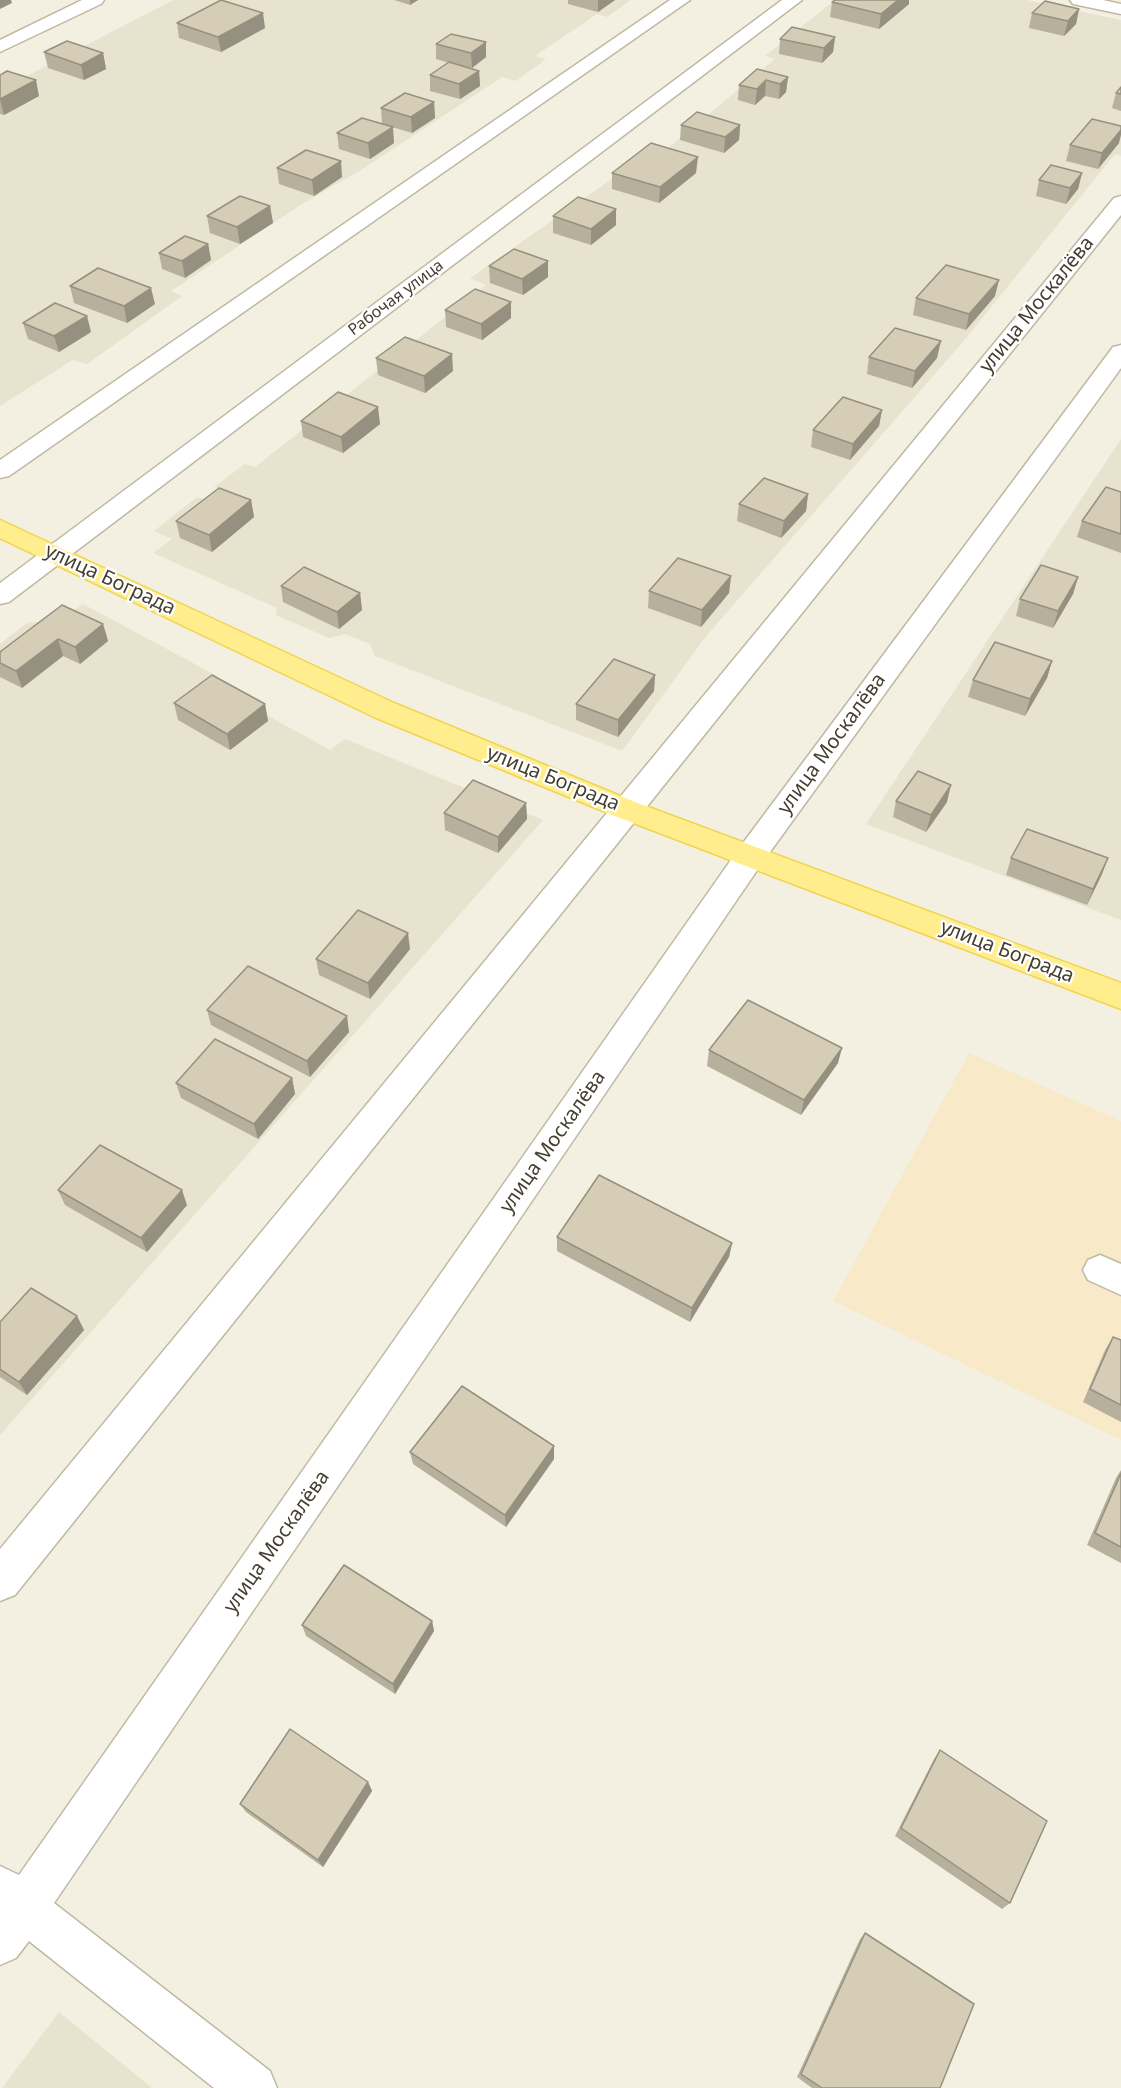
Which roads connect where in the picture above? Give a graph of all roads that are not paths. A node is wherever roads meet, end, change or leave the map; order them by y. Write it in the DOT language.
graph roads {
  1 [pos="95,0"];
  2 [pos="681,0"];
  3 [pos="793,0"];
  4 [pos="1079,0"];
  5 [pos="1121,9"];
  6 [pos="0,47"];
  7 [pos="1121,202"];
  8 [pos="1121,352"];
  9 [pos="0,471"];
  10 [pos="0,528"];
  11 [pos="56,555"];
  12 [pos="0,596"];
  13 [pos="626,809"];
  14 [pos="751,855"];
  15 [pos="1121,996"];
  16 [pos="0,1581"];
  17 [pos="8,1914"];
  18 [pos="253,2088"];
  1 -- 6 [label="street"];
  2 -- 9 [label="street"];
  3 -- 11 [label="street, Рабочая улица"];
  4 -- 5 [label="street"];
  7 -- 13 [label="street, улица Москалёва"];
  8 -- 14 [label="street, улица Москалёва"];
  10 -- 11 [label="main road, улица Бограда"];
  11 -- 12 [label="street, Рабочая улица"];
  11 -- 13 [label="main road, улица Бограда"];
  13 -- 14 [label="main road, улица Бограда"];
  13 -- 16 [label="street, улица Москалёва"];
  14 -- 15 [label="main road, улица Бограда"];
  14 -- 17 [label="street, улица Москалёва"];
  17 -- 18 [label="street"];
}
